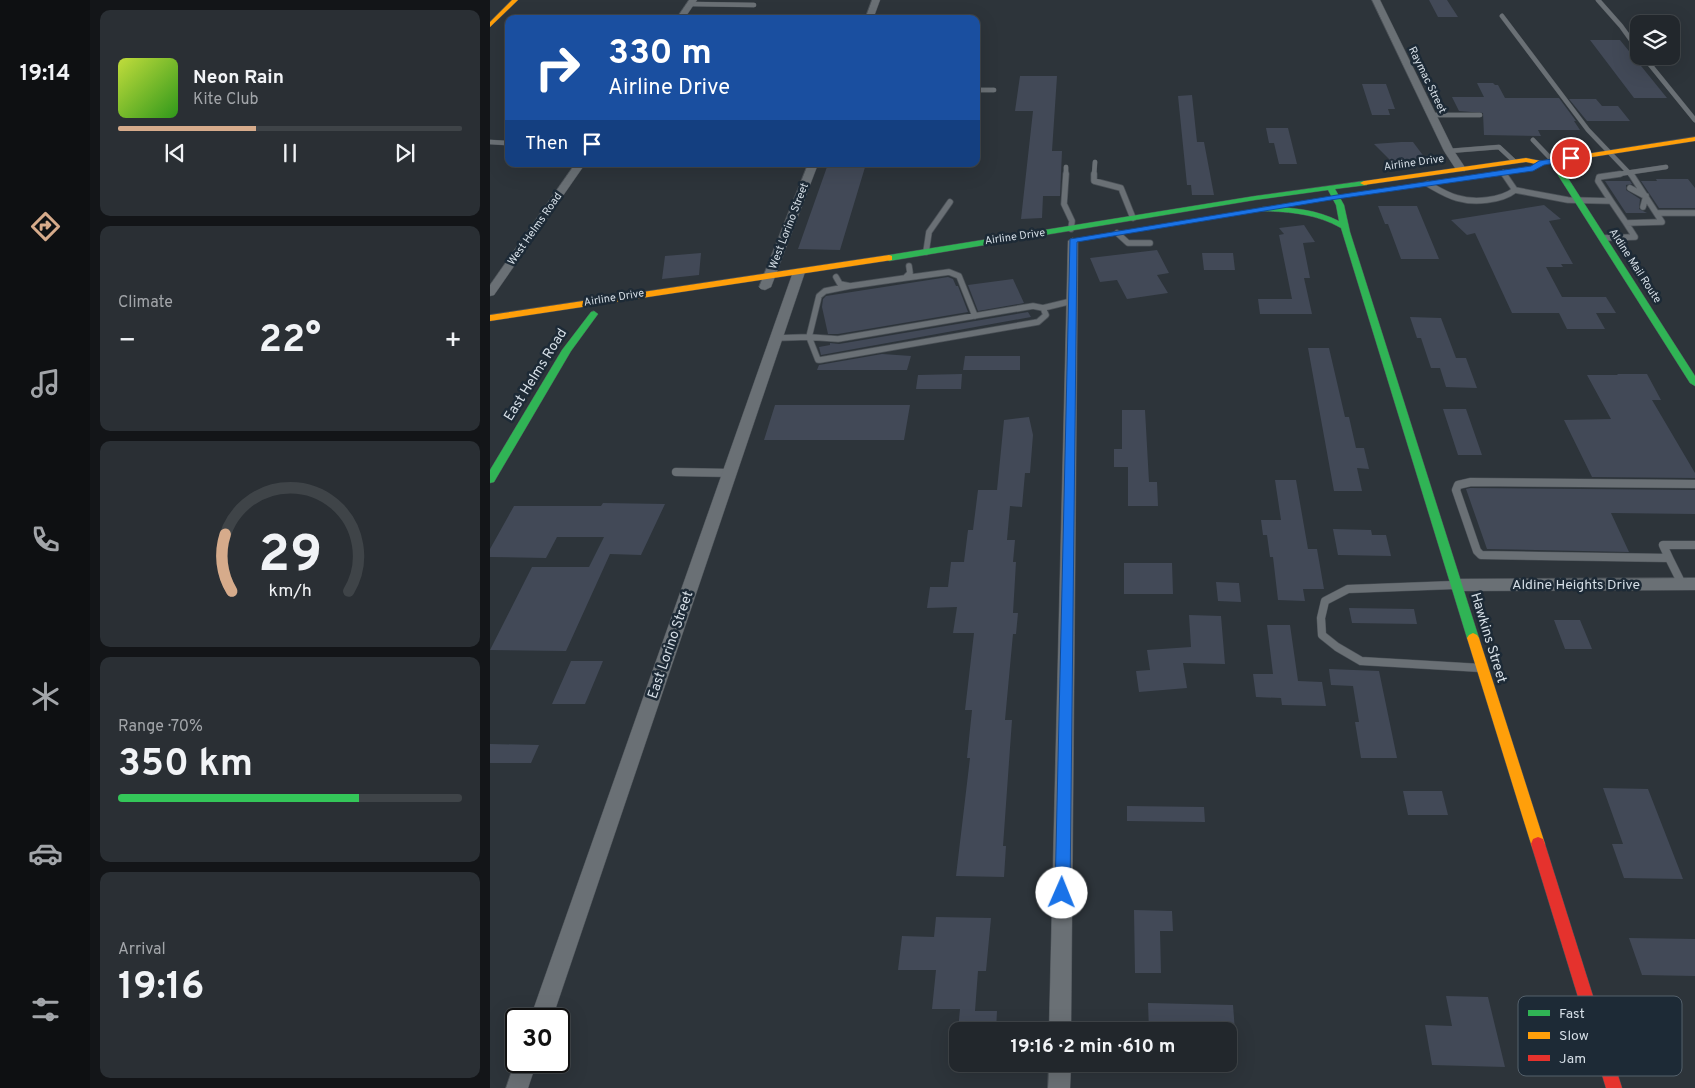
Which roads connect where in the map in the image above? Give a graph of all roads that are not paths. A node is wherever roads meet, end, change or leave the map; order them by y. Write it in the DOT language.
graph roads {
  1 [pos="515,0"];
  2 [pos="876,0"];
  3 [pos="1376,0"];
  4 [pos="1598,0"];
  5 [pos="692,2"];
  6 [pos="754,6"];
  7 [pos="495,15"];
  8 [pos="683,15"];
  9 [pos="870,15"];
  10 [pos="1502,16"];
  11 [pos="490,25"];
  12 [pos="1630,38"];
  13 [pos="1650,65"];
  14 [pos="980,90"];
  15 [pos="994,90"];
  16 [pos="1432,115"];
  17 [pos="1480,115"];
  18 [pos="1695,120"];
  19 [pos="1695,139"];
  20 [pos="1533,140"];
  21 [pos="490,142"];
  22 [pos="505,143"];
  23 [pos="1449,151"];
  24 [pos="1608,152"];
  25 [pos="1514,161"];
  26 [pos="1095,162"];
  27 [pos="1547,162"];
  28 [pos="578,167"];
  29 [pos="812,167"];
  30 [pos="1066,167"];
  31 [pos="1666,167"];
  32 [pos="1461,169"];
  33 [pos="1502,172"];
  34 [pos="1630,173"];
  35 [pos="1428,184"];
  36 [pos="1609,188"];
  37 [pos="1630,188"];
  38 [pos="1515,190"];
  39 [pos="1333,192"];
  40 [pos="1636,196"];
  41 [pos="1646,196"];
  42 [pos="1612,198"];
  43 [pos="1578,201"];
  44 [pos="950,202"];
  45 [pos="1622,207"];
  46 [pos="1643,207"];
  47 [pos="1235,213"];
  48 [pos="1657,213"];
  49 [pos="1695,213"];
  50 [pos="1133,218"];
  51 [pos="1626,223"];
  52 [pos="1345,227"];
  53 [pos="1113,233"];
  54 [pos="1072,238"];
  55 [pos="1602,238"];
  56 [pos="1150,243"];
  57 [pos="926,252"];
  58 [pos="1001,252"];
  59 [pos="909,266"];
  60 [pos="770,276"];
  61 [pos="798,277"];
  62 [pos="836,277"];
  63 [pos="905,278"];
  64 [pos="495,280"];
  65 [pos="850,286"];
  66 [pos="765,288"];
  67 [pos="490,293"];
  68 [pos="1072,301"];
  69 [pos="1043,308"];
  70 [pos="594,314"];
  71 [pos="975,316"];
  72 [pos="490,318"];
  73 [pos="490,330"];
  74 [pos="777,338"];
  75 [pos="809,338"];
  76 [pos="1695,383"];
  77 [pos="676,472"];
  78 [pos="731,473"];
  79 [pos="490,479"];
  80 [pos="1695,484"];
  81 [pos="1695,545"];
  82 [pos="1669,558"];
  83 [pos="1688,584"];
  84 [pos="1456,585"];
  85 [pos="1482,668"];
  86 [pos="1585,996"];
  87 [pos="545,1008"];
  88 [pos="1060,1022"];
  89 [pos="1060,1072"];
  90 [pos="522,1073"];
  91 [pos="1610,1076"];
  92 [pos="517,1088"];
  93 [pos="1059,1088"];
  94 [pos="1614,1088"];
  1 -- 7 [label="main road"];
  2 -- 9 [label="street"];
  3 -- 16 [label="street, Raymac Street"];
  4 -- 12 [label="lane"];
  5 -- 6 [label="lane"];
  5 -- 8 [label="street"];
  7 -- 11 [label="main road"];
  10 -- 24 [label="lane"];
  13 -- 18 [label="lane"];
  14 -- 15 [label="lane"];
  16 -- 17 [label="lane"];
  16 -- 23 [label="street, Raymac Street"];
  19 -- 24 [label="main road, Airline Drive"];
  20 -- 27 [label="lane"];
  21 -- 22 [label="lane"];
  23 -- 25 [label="lane"];
  23 -- 32 [label="street, Raymac Street"];
  24 -- 27 [label="main road, Airline Drive"];
  24 -- 34 [label="lane"];
  25 -- 27 [label="main road, Airline Drive"];
  25 -- 32 [label="main road, Airline Drive"];
  26 -- 50 [label="lane"];
  27 -- 33 [label="main road, Airline Drive"];
  27 -- 43 [label="main road, Aldine Mail Route"];
  28 -- 64 [label="street, West Helms Road"];
  29 -- 60 [label="street, West Lorino Street"];
  30 -- 54 [label="lane"];
  31 -- 34 [label="lane"];
  32 -- 39 [label="main road, Airline Drive"];
  33 -- 35 [label="main road, Airline Drive"];
  33 -- 38 [label="lane"];
  34 -- 41 [label="lane"];
  34 -- 42 [label="lane"];
  35 -- 38 [label="lane"];
  35 -- 39 [label="main road, Airline Drive"];
  36 -- 42 [label="lane"];
  37 -- 41 [label="lane"];
  38 -- 43 [label="lane"];
  39 -- 50 [label="main road, Airline Drive"];
  39 -- 52 [label="main road, Hawkins Street"];
  39 -- 52 [label="main road, Airline Drive"];
  40 -- 41 [label="lane"];
  41 -- 46 [label="lane"];
  41 -- 48 [label="lane"];
  42 -- 43 [label="lane"];
  42 -- 45 [label="lane"];
  42 -- 51 [label="lane"];
  43 -- 55 [label="main road, Aldine Mail Route"];
  44 -- 57 [label="lane"];
  47 -- 53 [label="main road"];
  48 -- 49 [label="lane"];
  48 -- 51 [label="lane"];
  50 -- 54 [label="main road, Airline Drive"];
  51 -- 55 [label="lane"];
  52 -- 84 [label="main road, Hawkins Street"];
  53 -- 56 [label="lane"];
  54 -- 57 [label="main road, Airline Drive"];
  54 -- 68 [label="street"];
  55 -- 76 [label="main road, Aldine Mail Route"];
  57 -- 61 [label="main road, Airline Drive"];
  58 -- 59 [label="main road, Airline Drive"];
  59 -- 62 [label="main road, Airline Drive"];
  59 -- 63 [label="lane"];
  60 -- 61 [label="main road, Airline Drive"];
  60 -- 66 [label="street, West Lorino Street"];
  60 -- 72 [label="main road, Airline Drive"];
  61 -- 62 [label="main road, Airline Drive"];
  61 -- 66 [label="main road, Airline Drive"];
  61 -- 74 [label="street, East Lorino Street"];
  62 -- 65 [label="lane"];
  63 -- 65 [label="lane"];
  63 -- 71 [label="lane"];
  64 -- 67 [label="street, West Helms Road"];
  65 -- 75 [label="lane"];
  66 -- 70 [label="main road, Airline Drive"];
  68 -- 69 [label="lane"];
  68 -- 88 [label="street"];
  69 -- 71 [label="lane"];
  69 -- 75 [label="lane"];
  70 -- 73 [label="main road, Airline Drive"];
  70 -- 79 [label="main road, East Helms Road"];
  71 -- 75 [label="lane"];
  74 -- 75 [label="lane"];
  74 -- 78 [label="street, East Lorino Street"];
  77 -- 78 [label="lane"];
  78 -- 87 [label="street, East Lorino Street"];
  80 -- 82 [label="lane"];
  81 -- 82 [label="lane"];
  82 -- 83 [label="lane"];
  83 -- 84 [label="street, Aldine Heights Drive"];
  84 -- 85 [label="main road, Hawkins Street"];
  84 -- 85 [label="lane"];
  85 -- 86 [label="main road, Hawkins Street"];
  89 -- 93 [label="street"];
  90 -- 92 [label="street"];
  91 -- 94 [label="main road, Hawkins Street"];
}
